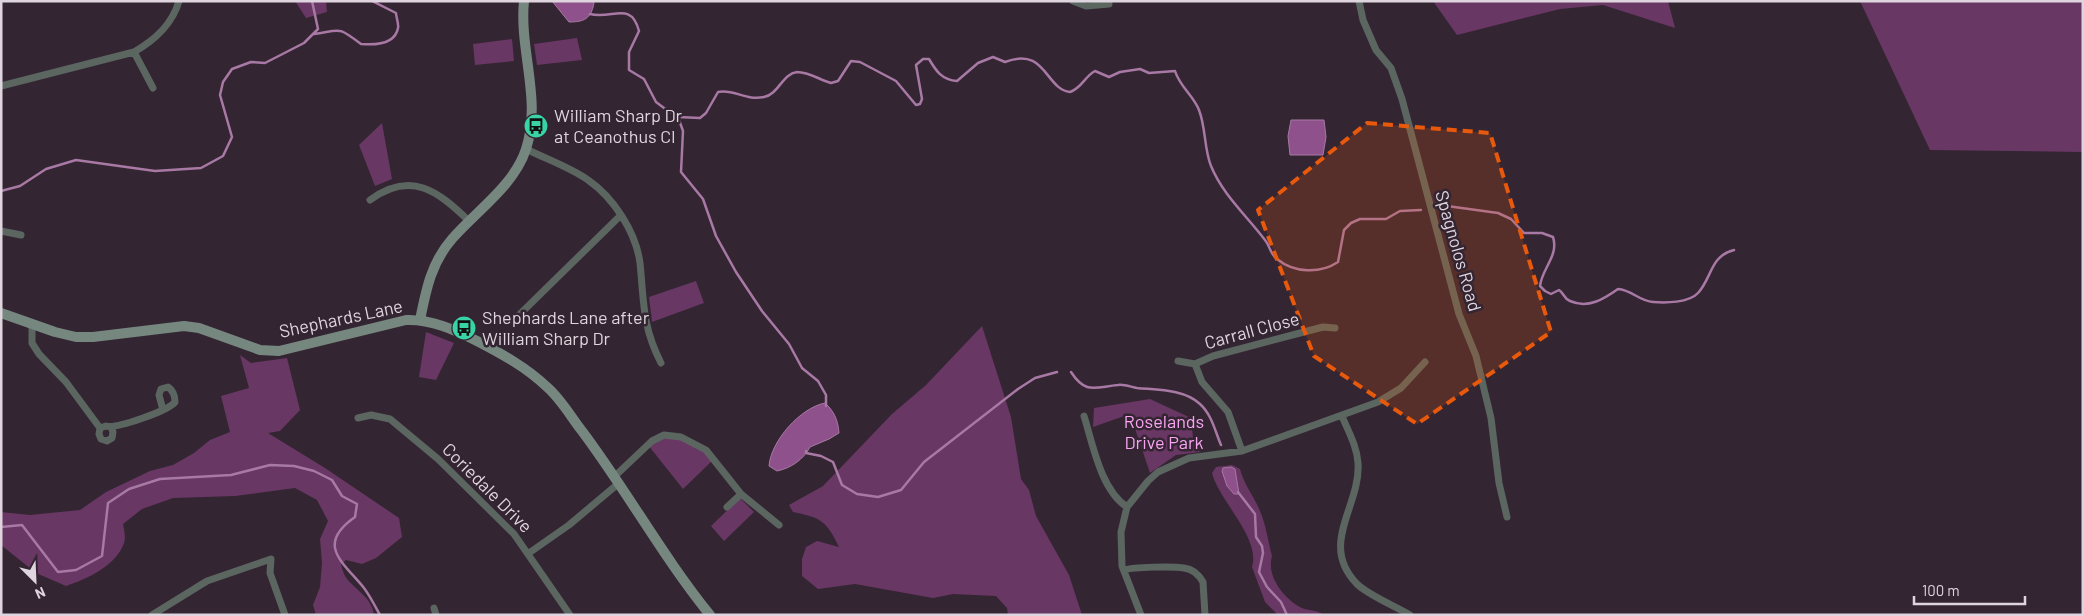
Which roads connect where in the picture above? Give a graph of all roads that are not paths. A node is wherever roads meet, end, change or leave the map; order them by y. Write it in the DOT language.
graph roads {
  1 [pos="179,1"];
  2 [pos="524,1"];
  3 [pos="1073,1"];
  4 [pos="1359,1"];
  5 [pos="1109,4"];
  6 [pos="134,52"];
  7 [pos="1,86"];
  8 [pos="153,88"];
  9 [pos="526,149"];
  10 [pos="370,200"];
  11 [pos="620,216"];
  12 [pos="469,221"];
  13 [pos="1,231"];
  14 [pos="22,236"];
  15 [pos="1,313"];
  16 [pos="519,315"];
  17 [pos="420,320"];
  18 [pos="32,324"];
  19 [pos="1335,328"];
  20 [pos="1178,361"];
  21 [pos="1425,362"];
  22 [pos="661,363"];
  23 [pos="1195,364"];
  24 [pos="163,410"];
  25 [pos="1084,416"];
  26 [pos="1342,416"];
  27 [pos="358,418"];
  28 [pos="111,427"];
  29 [pos="100,428"];
  30 [pos="1242,452"];
  31 [pos="617,479"];
  32 [pos="741,494"];
  33 [pos="727,507"];
  34 [pos="1127,508"];
  35 [pos="1507,517"];
  36 [pos="779,525"];
  37 [pos="529,553"];
  38 [pos="1124,570"];
  39 [pos="152,615"];
  40 [pos="284,615"];
  41 [pos="570,615"];
  42 [pos="710,615"];
  43 [pos="1141,615"];
  44 [pos="1205,615"];
  45 [pos="1410,615"];
  1 -- 6 [label="street"];
  2 -- 9 [label="street"];
  3 -- 5 [label="street"];
  4 -- 35 [label="street, Spagnolos Road"];
  6 -- 7 [label="street"];
  6 -- 8 [label="street"];
  9 -- 11 [label="street"];
  9 -- 12 [label="street"];
  10 -- 12 [label="street"];
  11 -- 16 [label="street"];
  11 -- 22 [label="street"];
  12 -- 17 [label="street"];
  13 -- 14 [label="street"];
  15 -- 18 [label="street, Shephards Lane"];
  17 -- 18 [label="street, Shephards Lane"];
  17 -- 31 [label="street, Shephards Lane"];
  18 -- 29 [label="street"];
  19 -- 23 [label="street, Carrall Close"];
  20 -- 23 [label="street, Carrall Close"];
  21 -- 26 [label="street"];
  23 -- 30 [label="street"];
  24 -- 28 [label="street"];
  25 -- 34 [label="street"];
  26 -- 30 [label="street"];
  26 -- 45 [label="street"];
  27 -- 37 [label="street, Coriedale Drive"];
  28 -- 29 [label="street"];
  28 -- 29 [label="street"];
  30 -- 34 [label="street"];
  31 -- 32 [label="street"];
  31 -- 37 [label="street"];
  31 -- 42 [label="street, Shephards Lane"];
  32 -- 33 [label="street"];
  32 -- 36 [label="street"];
  34 -- 38 [label="street"];
  37 -- 41 [label="street, Coriedale Drive"];
  38 -- 43 [label="street"];
  38 -- 44 [label="street"];
  39 -- 40 [label="street"];
}
